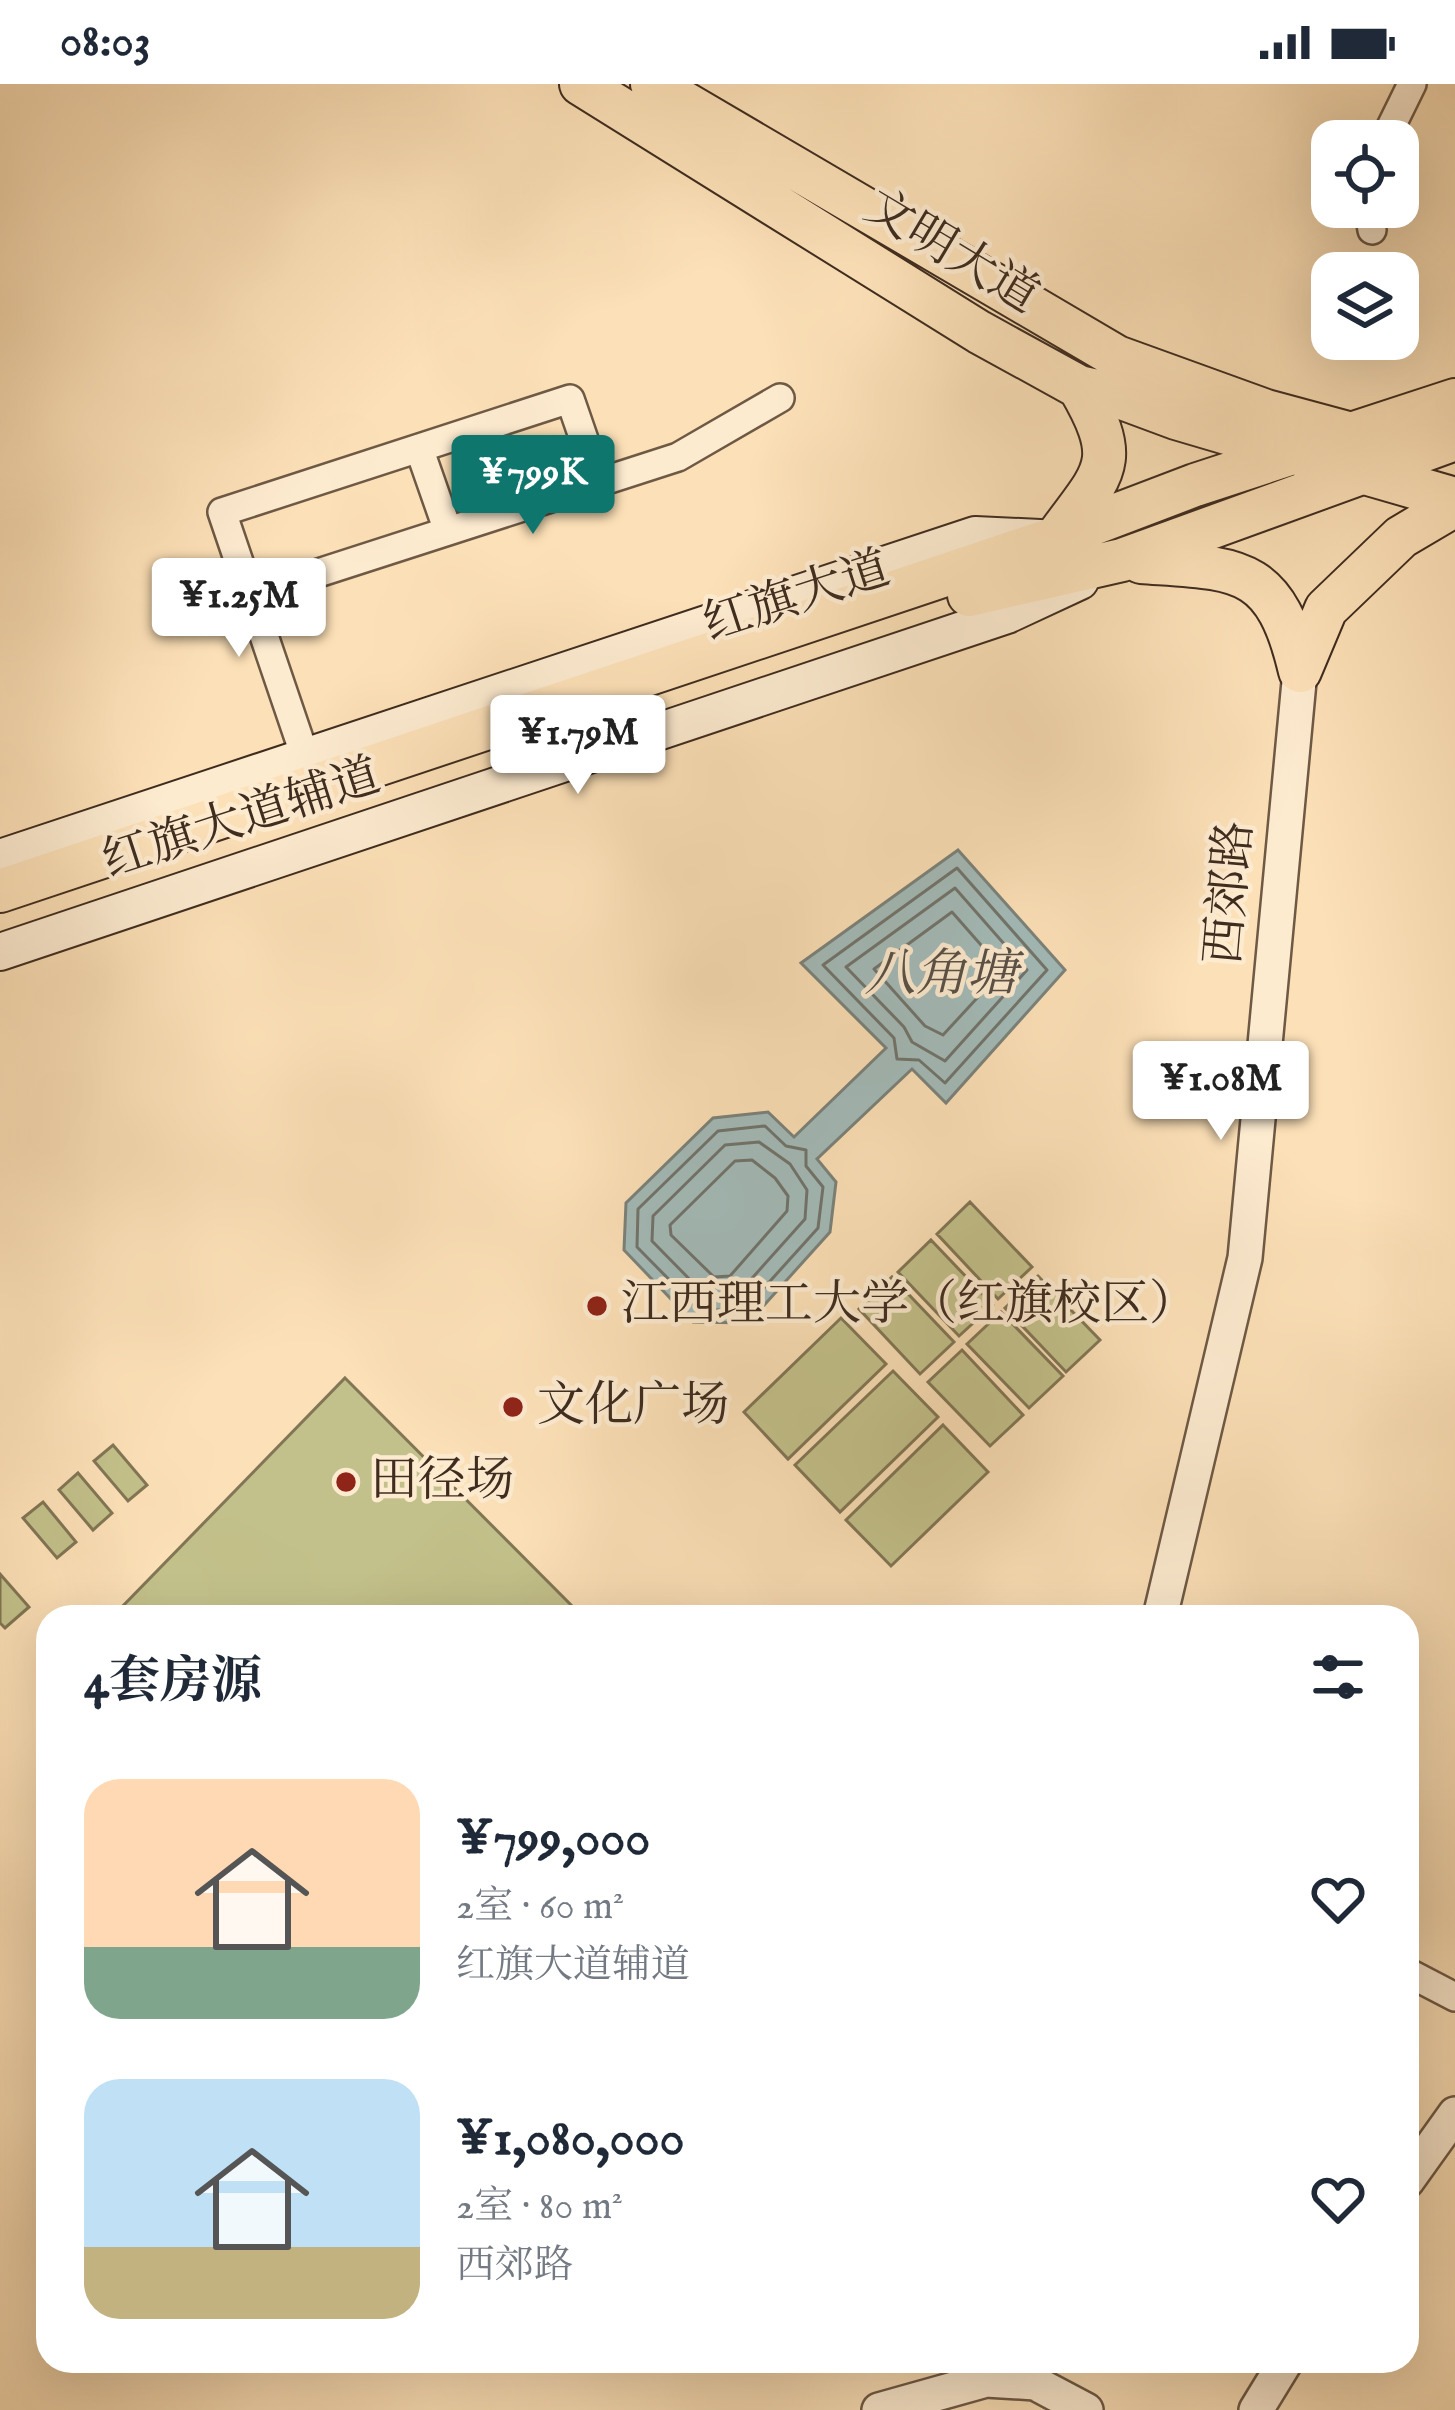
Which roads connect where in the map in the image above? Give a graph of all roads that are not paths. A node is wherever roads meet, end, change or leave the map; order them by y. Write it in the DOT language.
graph roads {
  1 [pos="581,84"];
  2 [pos="1412,84"];
  3 [pos="658,100"];
  4 [pos="1394,120"];
  5 [pos="1078,387"];
  6 [pos="780,398"];
  7 [pos="1455,400"];
  8 [pos="419,448"];
  9 [pos="1444,451"];
  10 [pos="1294,452"];
  11 [pos="1359,454"];
  12 [pos="598,483"];
  13 [pos="1455,502"];
  14 [pos="448,531"];
  15 [pos="1056,538"];
  16 [pos="1122,560"];
  17 [pos="250,595"];
  18 [pos="1300,671"];
  19 [pos="311,772"];
  20 [pos="0,858"];
  21 [pos="0,891"];
  22 [pos="0,918"];
  23 [pos="0,952"];
  24 [pos="1163,1605"];
  25 [pos="1419,1978"];
  26 [pos="1455,1997"];
  27 [pos="1455,2114"];
  28 [pos="1419,2164"];
  29 [pos="1279,2373"];
  30 [pos="986,2384"];
  31 [pos="879,2410"];
  32 [pos="1086,2410"];
  33 [pos="1256,2410"];
  1 -- 3 [label="main road, 文明大道"];
  2 -- 4 [label="street"];
  3 -- 5 [label="main road, 文明大道"];
  3 -- 11 [label="main road, 文明大道"];
  5 -- 10 [label="main road, 文明大道"];
  5 -- 15 [label="main road"];
  6 -- 12 [label="street"];
  7 -- 11 [label="main road, 红旗大道"];
  8 -- 12 [label="street"];
  8 -- 14 [label="street"];
  8 -- 17 [label="street"];
  9 -- 11 [label="main road"];
  10 -- 11 [label="main road, 文明大道"];
  10 -- 15 [label="main road, 红旗大道"];
  11 -- 13 [label="main road"];
  11 -- 16 [label="main road, 红旗大道"];
  12 -- 14 [label="street"];
  13 -- 18 [label="main road"];
  14 -- 17 [label="street"];
  15 -- 19 [label="main road, 红旗大道"];
  16 -- 18 [label="main road"];
  16 -- 22 [label="main road, 红旗大道"];
  16 -- 23 [label="main road, 红旗大道辅道"];
  17 -- 19 [label="street"];
  18 -- 24 [label="street, 西郊路"];
  19 -- 20 [label="main road, 红旗大道辅道"];
  19 -- 21 [label="main road, 红旗大道"];
  25 -- 26 [label="street"];
  27 -- 28 [label="street"];
  29 -- 33 [label="street"];
  30 -- 31 [label="street"];
  30 -- 32 [label="street"];
}
